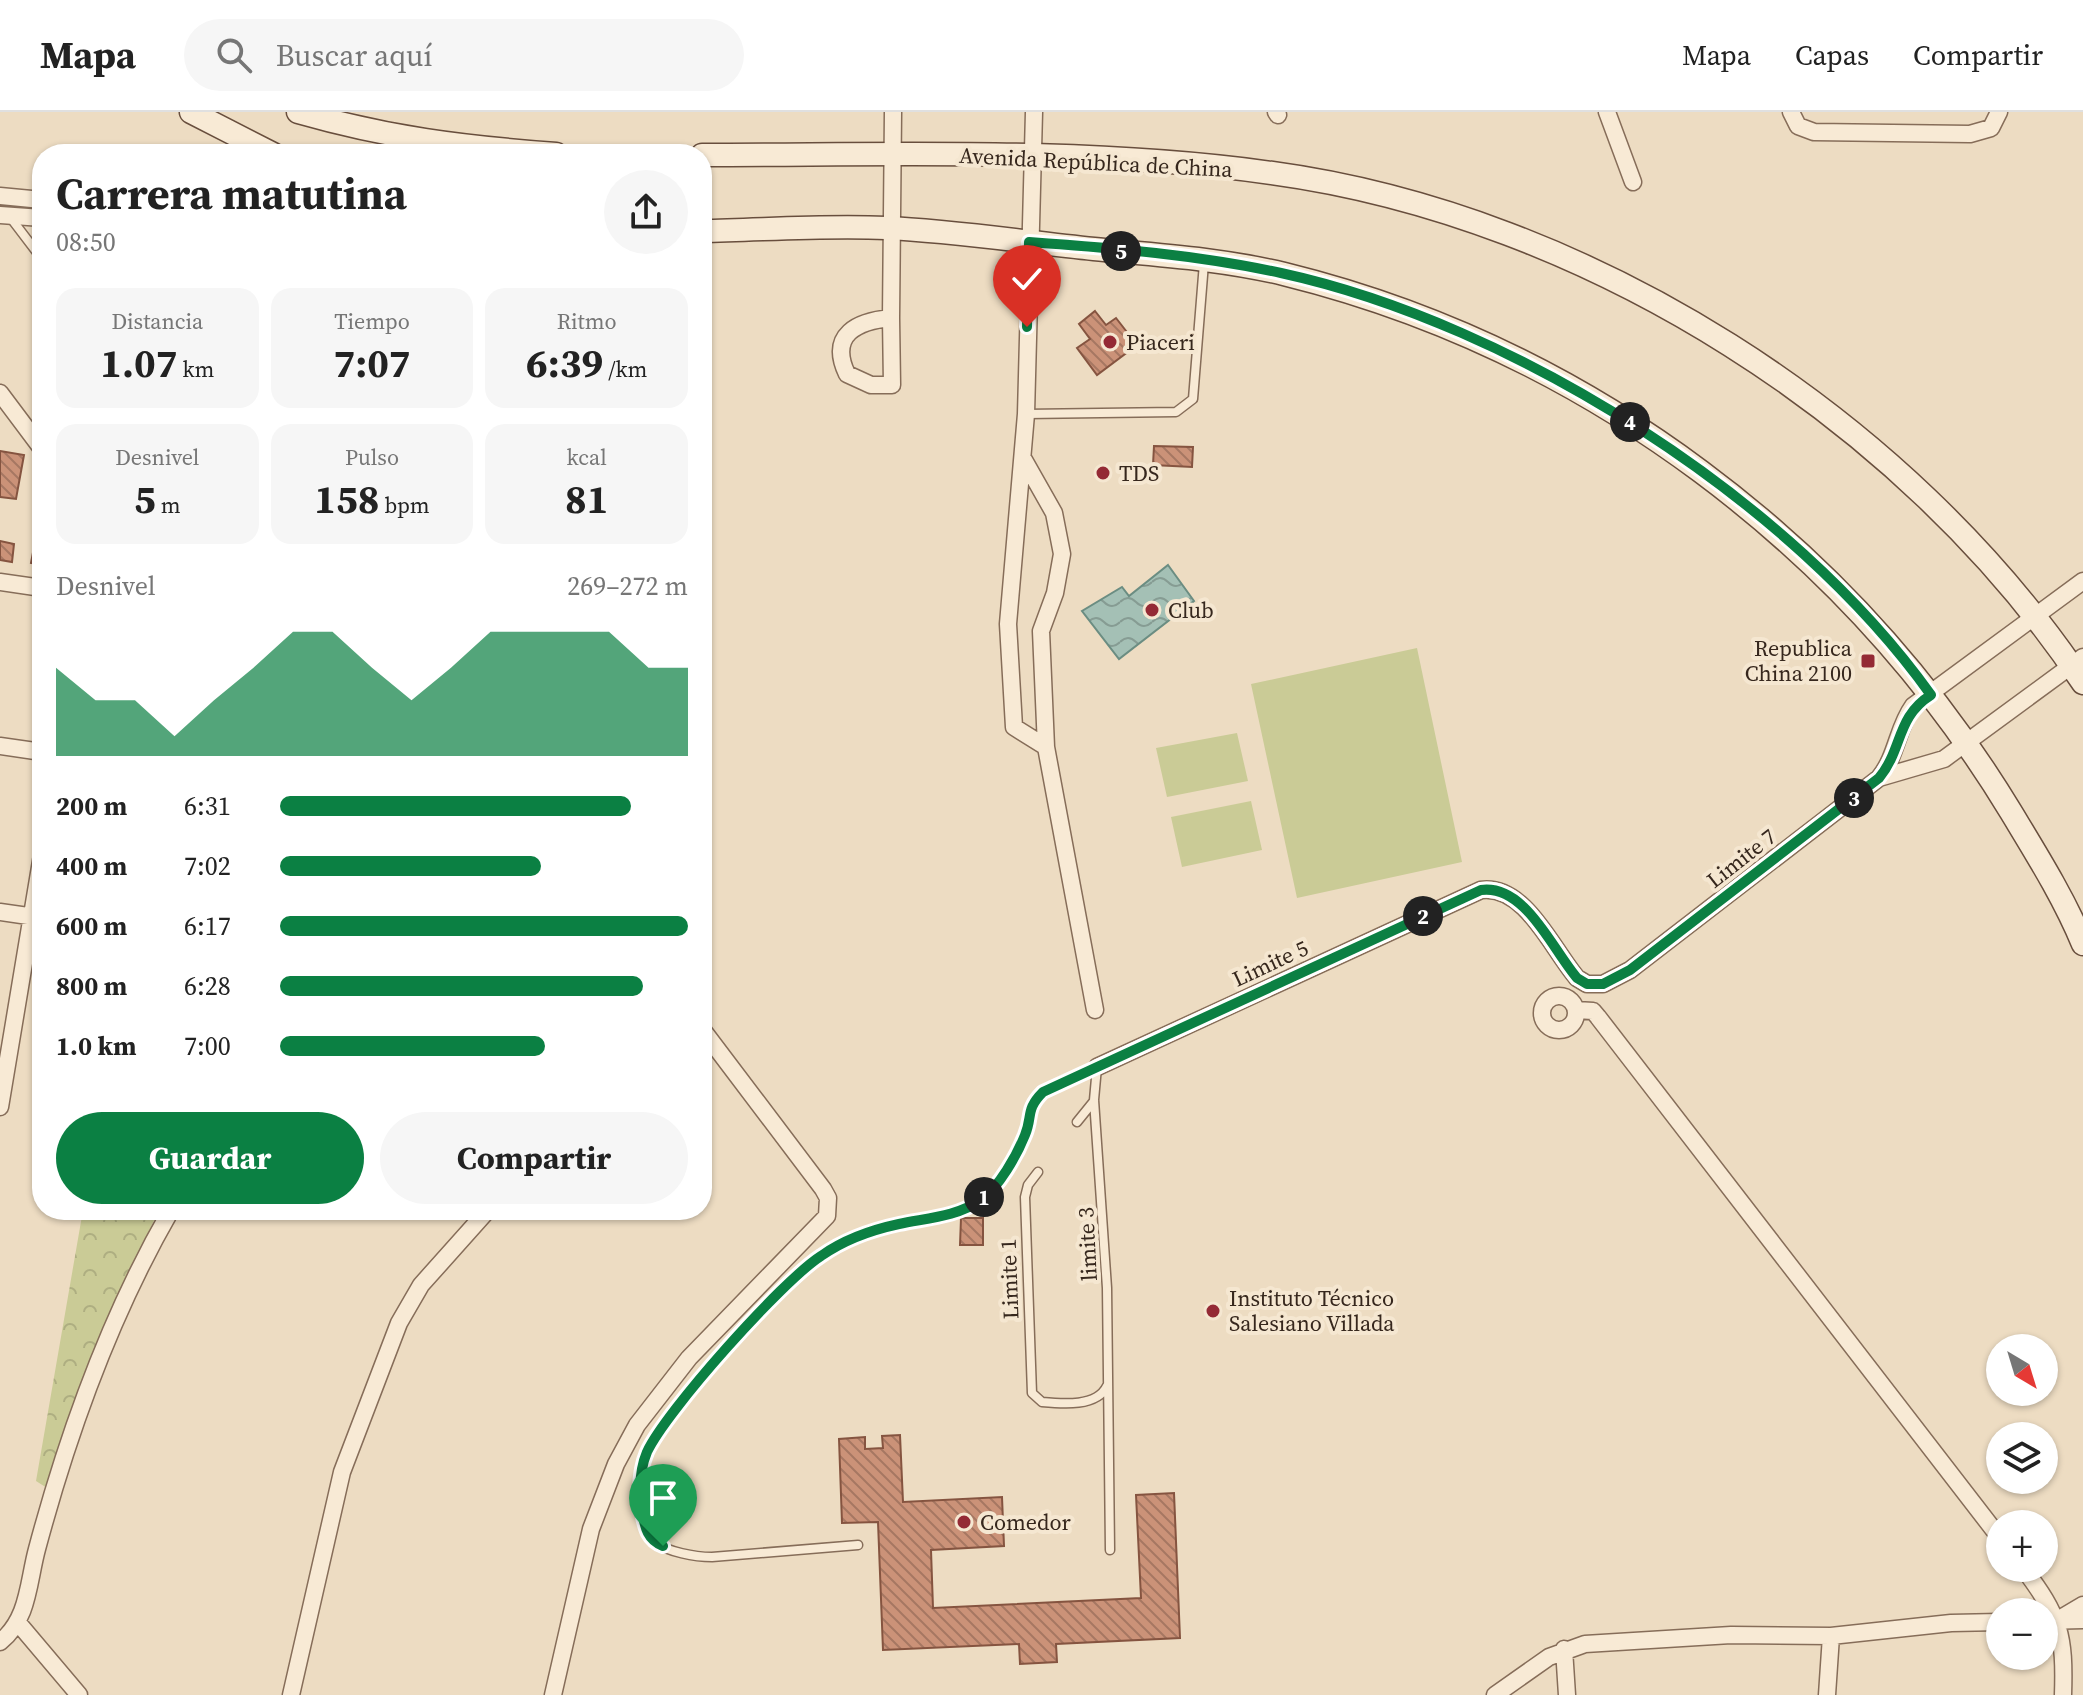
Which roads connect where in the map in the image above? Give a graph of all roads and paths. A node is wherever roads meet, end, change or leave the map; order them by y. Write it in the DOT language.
graph roads {
  1 [pos="191,112"];
  2 [pos="298,112"];
  3 [pos="893,112"];
  4 [pos="1034,112"];
  5 [pos="1607,112"];
  6 [pos="1791,112"];
  7 [pos="1999,112"];
  8 [pos="253,144"];
  9 [pos="434,144"];
  10 [pos="712,155"];
  11 [pos="893,155"];
  12 [pos="1034,156"];
  13 [pos="1633,182"];
  14 [pos="0,196"];
  15 [pos="32,199"];
  16 [pos="5,216"];
  17 [pos="32,217"];
  18 [pos="893,228"];
  19 [pos="712,231"];
  20 [pos="1029,242"];
  21 [pos="32,247"];
  22 [pos="1204,260"];
  23 [pos="891,318"];
  24 [pos="0,393"];
  25 [pos="7,413"];
  26 [pos="1026,414"];
  27 [pos="32,439"];
  28 [pos="1023,459"];
  29 [pos="2083,581"];
  30 [pos="0,582"];
  31 [pos="32,587"];
  32 [pos="2034,617"];
  33 [pos="2079,669"];
  34 [pos="1931,695"];
  35 [pos="1968,745"];
  36 [pos="0,746"];
  37 [pos="1046,747"];
  38 [pos="32,751"];
  39 [pos="1879,778"];
  40 [pos="0,912"];
  41 [pos="32,917"];
  42 [pos="32,941"];
  43 [pos="2083,944"];
  44 [pos="1570,970"];
  45 [pos="1095,1010"];
  46 [pos="1576,1010"];
  47 [pos="712,1042"];
  48 [pos="1097,1067"];
  49 [pos="2,1077"];
  50 [pos="1094,1100"];
  51 [pos="0,1107"];
  52 [pos="1077,1122"];
  53 [pos="1038,1172"];
  54 [pos="166,1220"];
  55 [pos="479,1220"];
  56 [pos="1108,1385"];
  57 [pos="1986,1520"];
  58 [pos="858,1545"];
  59 [pos="1110,1550"];
  60 [pos="2083,1605"];
  61 [pos="2058,1617"];
  62 [pos="2083,1620"];
  63 [pos="2058,1621"];
  64 [pos="1986,1622"];
  65 [pos="19,1624"];
  66 [pos="2058,1635"];
  67 [pos="1831,1636"];
  68 [pos="0,1642"];
  69 [pos="1564,1649"];
  70 [pos="79,1695"];
  71 [pos="291,1695"];
  72 [pos="553,1695"];
  73 [pos="1495,1695"];
  74 [pos="1567,1695"];
  75 [pos="1827,1695"];
  76 [pos="2063,1695"];
  1 -- 8 [label="main road"];
  2 -- 9 [label="main road"];
  3 -- 11 [label="street"];
  4 -- 12 [label="street"];
  5 -- 13 [label="street"];
  6 -- 7 [label="street"];
  10 -- 11 [label="main road, Avenida República de China"];
  11 -- 12 [label="main road, Avenida República de China"];
  11 -- 18 [label="street"];
  12 -- 20 [label="street"];
  12 -- 32 [label="main road, Avenida República de China"];
  14 -- 15 [label="street"];
  16 -- 17 [label="street"];
  16 -- 21 [label="lane"];
  18 -- 19 [label="main road"];
  18 -- 20 [label="main road"];
  18 -- 23 [label="street"];
  20 -- 22 [label="main road"];
  20 -- 26 [label="street"];
  22 -- 26 [label="lane"];
  22 -- 34 [label="main road"];
  23 -- 23 [label="street"];
  24 -- 25 [label="street"];
  25 -- 27 [label="street"];
  26 -- 28 [label="street"];
  28 -- 37 [label="street"];
  28 -- 37 [label="street"];
  29 -- 32 [label="street"];
  30 -- 31 [label="street"];
  32 -- 33 [label="main road, Avenida República de China"];
  32 -- 34 [label="street"];
  33 -- 35 [label="street"];
  34 -- 35 [label="main road"];
  34 -- 39 [label="street"];
  35 -- 39 [label="street"];
  35 -- 43 [label="main road"];
  36 -- 38 [label="street"];
  37 -- 45 [label="street"];
  39 -- 44 [label="street, Limite 7"];
  40 -- 41 [label="street"];
  42 -- 49 [label="street"];
  44 -- 48 [label="street, Limite 5"];
  46 -- 57 [label="street"];
  47 -- 72 [label="street"];
  48 -- 50 [label="lane, limite 3"];
  48 -- 58 [label="lane"];
  49 -- 51 [label="street"];
  50 -- 52 [label="lane"];
  50 -- 56 [label="lane, limite 3"];
  53 -- 56 [label="lane, Limite 1"];
  54 -- 65 [label="street"];
  55 -- 71 [label="street"];
  56 -- 59 [label="lane, limite 3"];
  60 -- 61 [label="street"];
  62 -- 63 [label="street"];
  64 -- 67 [label="street"];
  65 -- 68 [label="street"];
  65 -- 70 [label="street"];
  66 -- 76 [label="street"];
  67 -- 69 [label="street"];
  67 -- 75 [label="street"];
  69 -- 73 [label="street"];
  69 -- 74 [label="street"];
}
